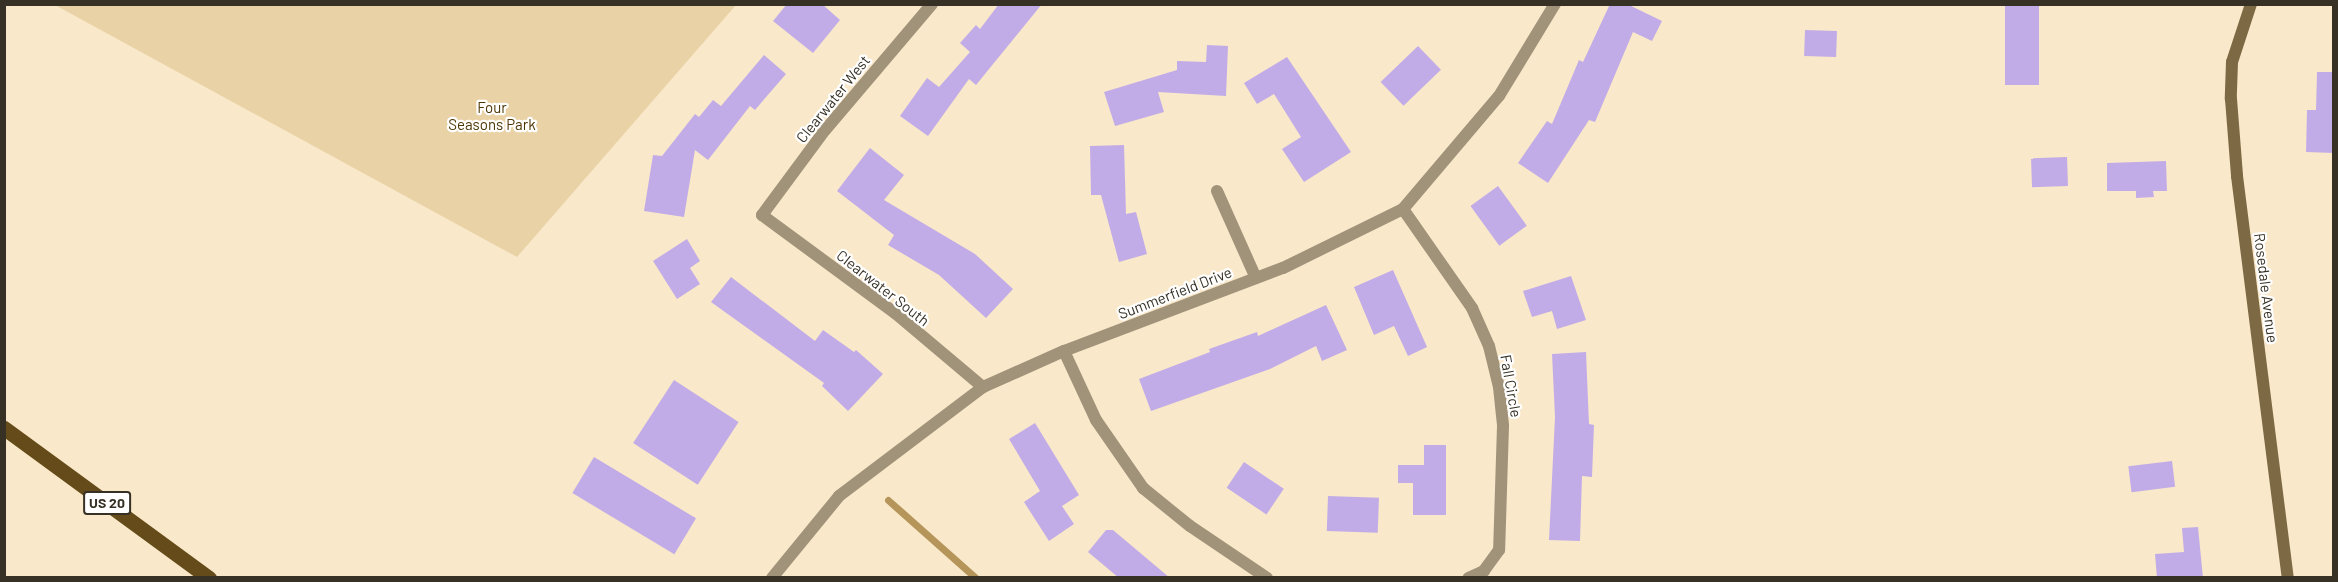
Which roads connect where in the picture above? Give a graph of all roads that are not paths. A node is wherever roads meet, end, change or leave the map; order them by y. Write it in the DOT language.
graph roads {
  1 [pos="932,4"];
  2 [pos="1555,4"];
  3 [pos="2251,4"];
  4 [pos="1217,190"];
  5 [pos="1404,209"];
  6 [pos="762,215"];
  7 [pos="1256,278"];
  8 [pos="1064,351"];
  9 [pos="983,387"];
  10 [pos="4,428"];
  11 [pos="209,578"];
  12 [pos="772,578"];
  13 [pos="1268,578"];
  14 [pos="1468,578"];
  15 [pos="2288,578"];
  1 -- 6 [label="street, Clearwater West"];
  2 -- 5 [label="street, Summerfield Drive"];
  3 -- 15 [label="street, Rosedale Avenue"];
  4 -- 7 [label="street"];
  5 -- 7 [label="street, Summerfield Drive"];
  5 -- 14 [label="street, Fall Circle"];
  6 -- 9 [label="street, Clearwater South"];
  7 -- 8 [label="street, Summerfield Drive"];
  8 -- 9 [label="street, Summerfield Drive"];
  8 -- 13 [label="street"];
  9 -- 12 [label="street, Summerfield Drive"];
  10 -- 11 [label="main road, US 20"];
}
